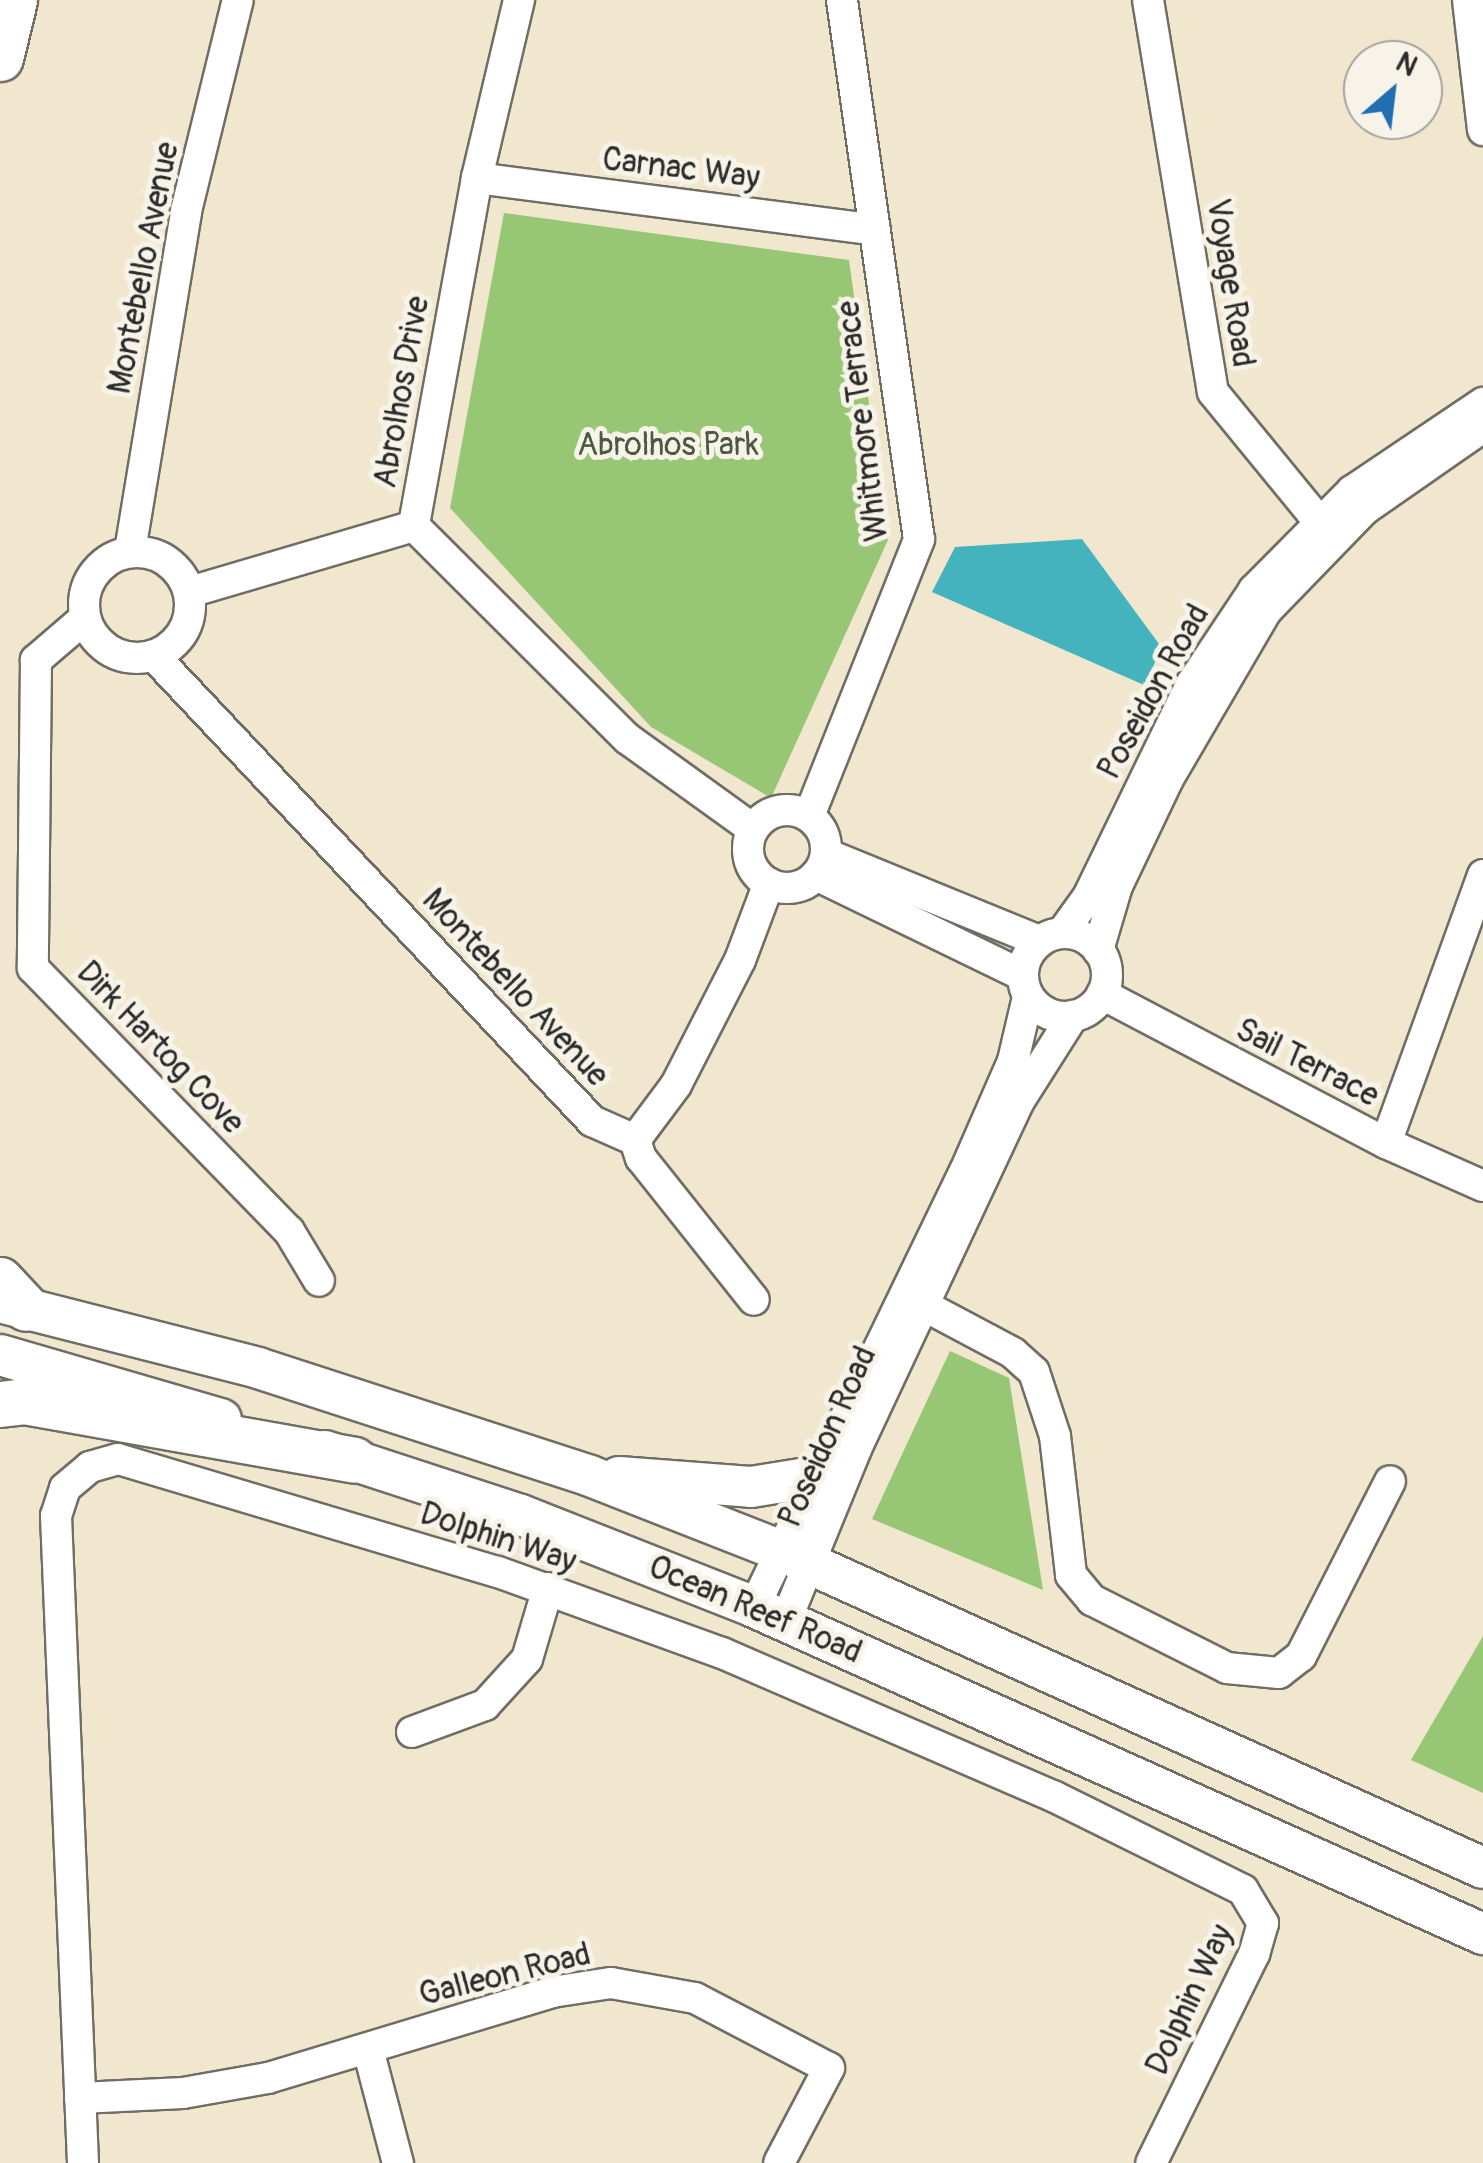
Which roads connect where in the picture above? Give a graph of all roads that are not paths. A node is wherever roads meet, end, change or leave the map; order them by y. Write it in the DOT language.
graph roads {
  1 [pos="238,0"];
  2 [pos="518,0"];
  3 [pos="842,0"];
  4 [pos="1148,0"];
  5 [pos="1468,0"];
  6 [pos="9,10"];
  7 [pos="0,58"];
  8 [pos="1483,130"];
  9 [pos="477,178"];
  10 [pos="875,230"];
  11 [pos="1483,402"];
  12 [pos="1483,427"];
  13 [pos="414,526"];
  14 [pos="1325,528"];
  15 [pos="130,551"];
  16 [pos="190,592"];
  17 [pos="85,618"];
  18 [pos="154,656"];
  19 [pos="809,816"];
  20 [pos="754,829"];
  21 [pos="821,865"];
  22 [pos="1483,876"];
  23 [pos="769,883"];
  24 [pos="1051,937"];
  25 [pos="1098,950"];
  26 [pos="1025,986"];
  27 [pos="1102,994"];
  28 [pos="1073,1016"];
  29 [pos="635,1140"];
  30 [pos="1386,1143"];
  31 [pos="1483,1186"];
  32 [pos="319,1280"];
  33 [pos="9,1296"];
  34 [pos="754,1300"];
  35 [pos="915,1301"];
  36 [pos="0,1354"];
  37 [pos="0,1404"];
  38 [pos="354,1460"];
  39 [pos="590,1476"];
  40 [pos="813,1477"];
  41 [pos="1390,1481"];
  42 [pos="795,1557"];
  43 [pos="548,1588"];
  44 [pos="770,1614"];
  45 [pos="412,1732"];
  46 [pos="1483,1868"];
  47 [pos="1483,1934"];
  48 [pos="368,2049"];
  49 [pos="80,2098"];
  50 [pos="83,2163"];
  51 [pos="398,2163"];
  52 [pos="779,2163"];
  53 [pos="1152,2163"];
  1 -- 15 [label="street, Montebello Avenue"];
  2 -- 9 [label="street, Abrolhos Drive"];
  3 -- 10 [label="street, Whitmore Terrace"];
  4 -- 14 [label="street, Voyage Road"];
  5 -- 8 [label="street"];
  6 -- 7 [label="highway"];
  9 -- 10 [label="street, Carnac Way"];
  9 -- 13 [label="street, Abrolhos Drive"];
  10 -- 19 [label="street, Whitmore Terrace"];
  11 -- 14 [label="street, Poseidon Road"];
  12 -- 14 [label="street, Poseidon Road"];
  13 -- 16 [label="street"];
  13 -- 20 [label="street, Abrolhos Drive"];
  14 -- 24 [label="street, Poseidon Road"];
  14 -- 25 [label="street, Poseidon Road"];
  15 -- 16 [label="street"];
  15 -- 17 [label="street"];
  16 -- 18 [label="street"];
  17 -- 18 [label="street"];
  17 -- 32 [label="street, Dirk Hartog Cove"];
  18 -- 29 [label="street, Montebello Avenue"];
  19 -- 20 [label="street"];
  19 -- 21 [label="street"];
  20 -- 23 [label="street"];
  21 -- 23 [label="street"];
  21 -- 24 [label="street"];
  21 -- 26 [label="street"];
  22 -- 30 [label="street"];
  23 -- 29 [label="street"];
  24 -- 25 [label="street"];
  24 -- 26 [label="street"];
  25 -- 27 [label="street"];
  26 -- 28 [label="street"];
  26 -- 35 [label="street, Poseidon Road"];
  27 -- 28 [label="street"];
  27 -- 30 [label="street, Sail Terrace"];
  28 -- 35 [label="street, Poseidon Road"];
  29 -- 34 [label="street"];
  30 -- 31 [label="street, Sail Terrace"];
  33 -- 39 [label="main road, Ocean Reef Road"];
  35 -- 40 [label="street, Poseidon Road"];
  35 -- 41 [label="street"];
  35 -- 42 [label="street, Poseidon Road"];
  36 -- 38 [label="main road, Ocean Reef Road"];
  37 -- 38 [label="highway"];
  38 -- 44 [label="main road, Ocean Reef Road"];
  39 -- 40 [label="main road"];
  39 -- 42 [label="main road, Ocean Reef Road"];
  40 -- 42 [label="street, Poseidon Road"];
  42 -- 44 [label="street, Poseidon Road"];
  42 -- 46 [label="main road, Ocean Reef Road"];
  43 -- 45 [label="street"];
  43 -- 49 [label="street, Dolphin Way"];
  43 -- 53 [label="street, Dolphin Way"];
  44 -- 47 [label="main road, Ocean Reef Road"];
  48 -- 49 [label="street, Galleon Road"];
  48 -- 51 [label="street"];
  48 -- 52 [label="street, Galleon Road"];
  49 -- 50 [label="street, Dolphin Way"];
}
